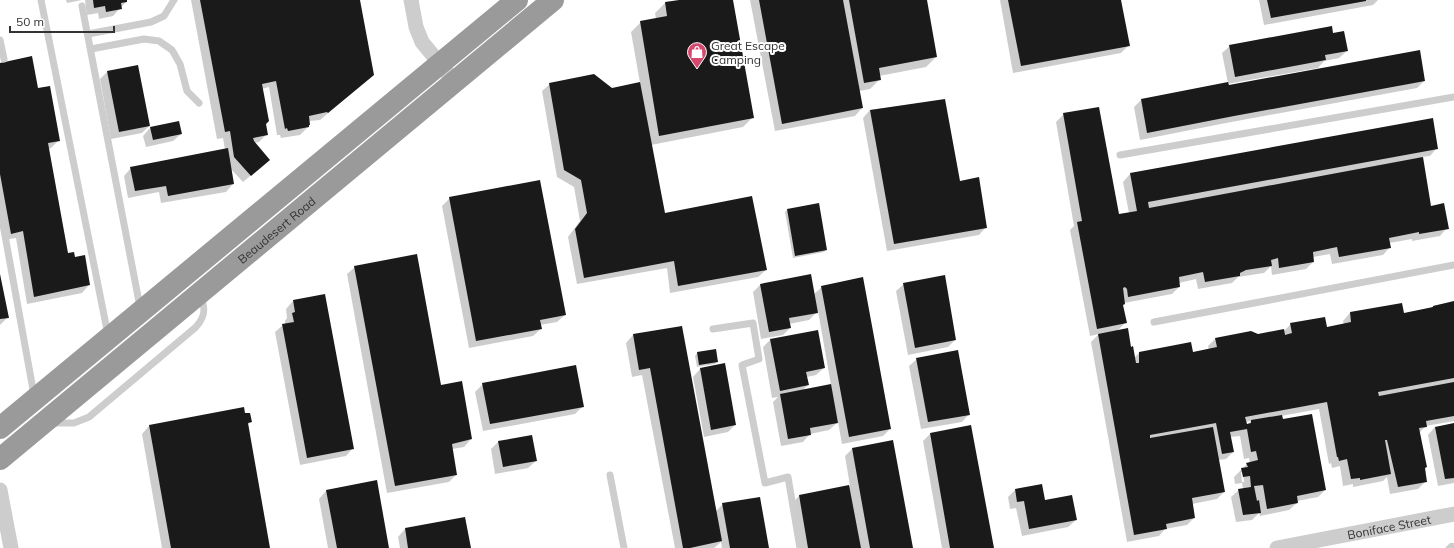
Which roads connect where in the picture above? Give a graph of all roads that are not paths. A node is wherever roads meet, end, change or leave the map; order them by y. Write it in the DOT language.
graph roads {
  1 [pos="41,0"];
  2 [pos="174,0"];
  3 [pos="411,0"];
  4 [pos="516,0"];
  5 [pos="552,0"];
  6 [pos="82,6"];
  7 [pos="88,34"];
  8 [pos="0,40"];
  9 [pos="91,49"];
  10 [pos="4,59"];
  11 [pos="439,64"];
  12 [pos="454,81"];
  13 [pos="1454,97"];
  14 [pos="199,103"];
  15 [pos="1120,155"];
  16 [pos="0,208"];
  17 [pos="1454,265"];
  18 [pos="192,284"];
  19 [pos="141,311"];
  20 [pos="1154,322"];
  21 [pos="712,329"];
  22 [pos="108,338"];
  23 [pos="35,399"];
  24 [pos="0,428"];
  25 [pos="0,459"];
  26 [pos="610,474"];
  27 [pos="0,490"];
  28 [pos="1454,514"];
  29 [pos="11,548"];
  30 [pos="624,548"];
  31 [pos="800,548"];
  32 [pos="1278,548"];
  1 -- 22 [label="lane"];
  2 -- 7 [label="lane"];
  3 -- 11 [label="street"];
  4 -- 11 [label="highway, Beaudesert Road"];
  5 -- 12 [label="highway, Beaudesert Road"];
  6 -- 7 [label="lane"];
  7 -- 9 [label="lane"];
  8 -- 10 [label="lane"];
  9 -- 14 [label="lane"];
  9 -- 19 [label="lane"];
  11 -- 12 [label="street"];
  11 -- 18 [label="highway, Beaudesert Road"];
  12 -- 18 [label="highway, Beaudesert Road"];
  13 -- 15 [label="lane"];
  16 -- 23 [label="lane"];
  17 -- 20 [label="lane"];
  18 -- 19 [label="highway, Beaudesert Road"];
  18 -- 25 [label="highway, Beaudesert Road"];
  19 -- 22 [label="highway, Beaudesert Road"];
  21 -- 31 [label="lane"];
  22 -- 23 [label="highway, Beaudesert Road"];
  23 -- 24 [label="highway, Beaudesert Road"];
  26 -- 30 [label="lane"];
  27 -- 29 [label="street"];
  28 -- 32 [label="street, Boniface Street"];
}
